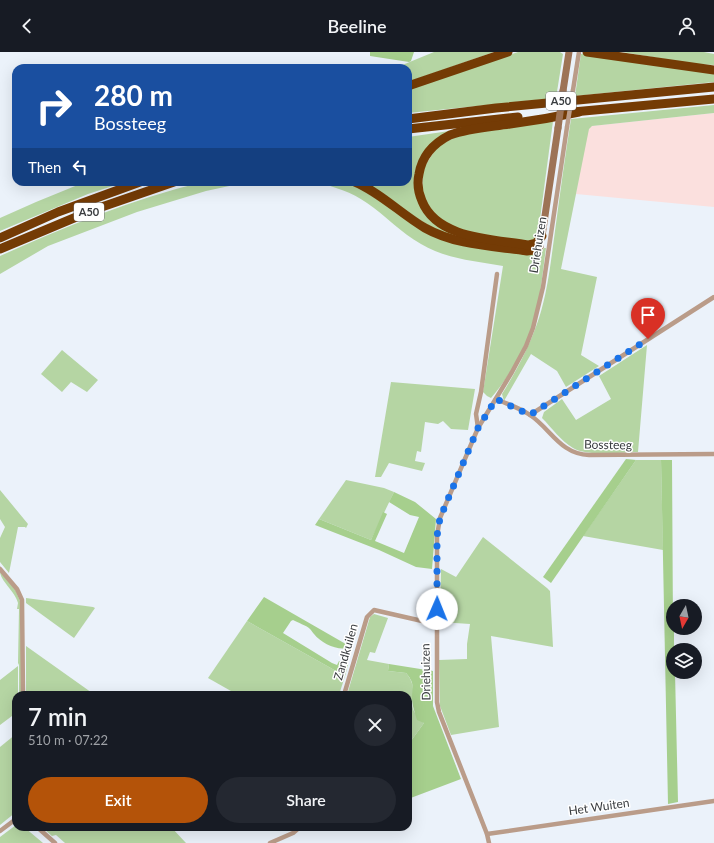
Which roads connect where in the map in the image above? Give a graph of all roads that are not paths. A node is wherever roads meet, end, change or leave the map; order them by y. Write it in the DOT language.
graph roads {
  1 [pos="508,52"];
  2 [pos="569,52"];
  3 [pos="579,52"];
  4 [pos="587,52"];
  5 [pos="714,70"];
  6 [pos="412,85"];
  7 [pos="714,87"];
  8 [pos="714,99"];
  9 [pos="579,112"];
  10 [pos="412,119"];
  11 [pos="412,129"];
  12 [pos="129,186"];
  13 [pos="162,186"];
  14 [pos="362,186"];
  15 [pos="542,236"];
  16 [pos="0,238"];
  17 [pos="0,249"];
  18 [pos="497,274"];
  19 [pos="714,297"];
  20 [pos="496,399"];
  21 [pos="530,415"];
  22 [pos="478,428"];
  23 [pos="714,454"];
  24 [pos="0,569"];
  25 [pos="437,624"];
  26 [pos="23,691"];
  27 [pos="345,691"];
  28 [pos="714,801"];
  29 [pos="12,822"];
  30 [pos="0,831"];
  31 [pos="42,831"];
  32 [pos="295,831"];
  33 [pos="487,834"];
  34 [pos="55,843"];
  35 [pos="270,843"];
  36 [pos="489,843"];
  1 -- 6 [label="highway"];
  2 -- 15 [label="main road, Driehuizen, bridge"];
  3 -- 20 [label="street, Driehuizen, bridge"];
  4 -- 5 [label="highway"];
  7 -- 10 [label="highway, A50"];
  8 -- 9 [label="highway, A50"];
  9 -- 11 [label="highway, A50"];
  9 -- 15 [label="highway, A50"];
  12 -- 16 [label="highway, A50"];
  13 -- 17 [label="highway, A50"];
  14 -- 15 [label="highway"];
  18 -- 22 [label="street, Driehuizen"];
  19 -- 21 [label="street"];
  20 -- 21 [label="street, Bossteeg"];
  20 -- 22 [label="street, Driehuizen"];
  21 -- 23 [label="street, Bossteeg"];
  22 -- 25 [label="street, Driehuizen"];
  24 -- 26 [label="street"];
  25 -- 27 [label="street, Zandkuilen"];
  25 -- 33 [label="street, Driehuizen"];
  28 -- 33 [label="street, Het Wuiten"];
  29 -- 30 [label="street"];
  31 -- 34 [label="street"];
  32 -- 35 [label="street"];
  33 -- 36 [label="street, Driehuizen"];
}
